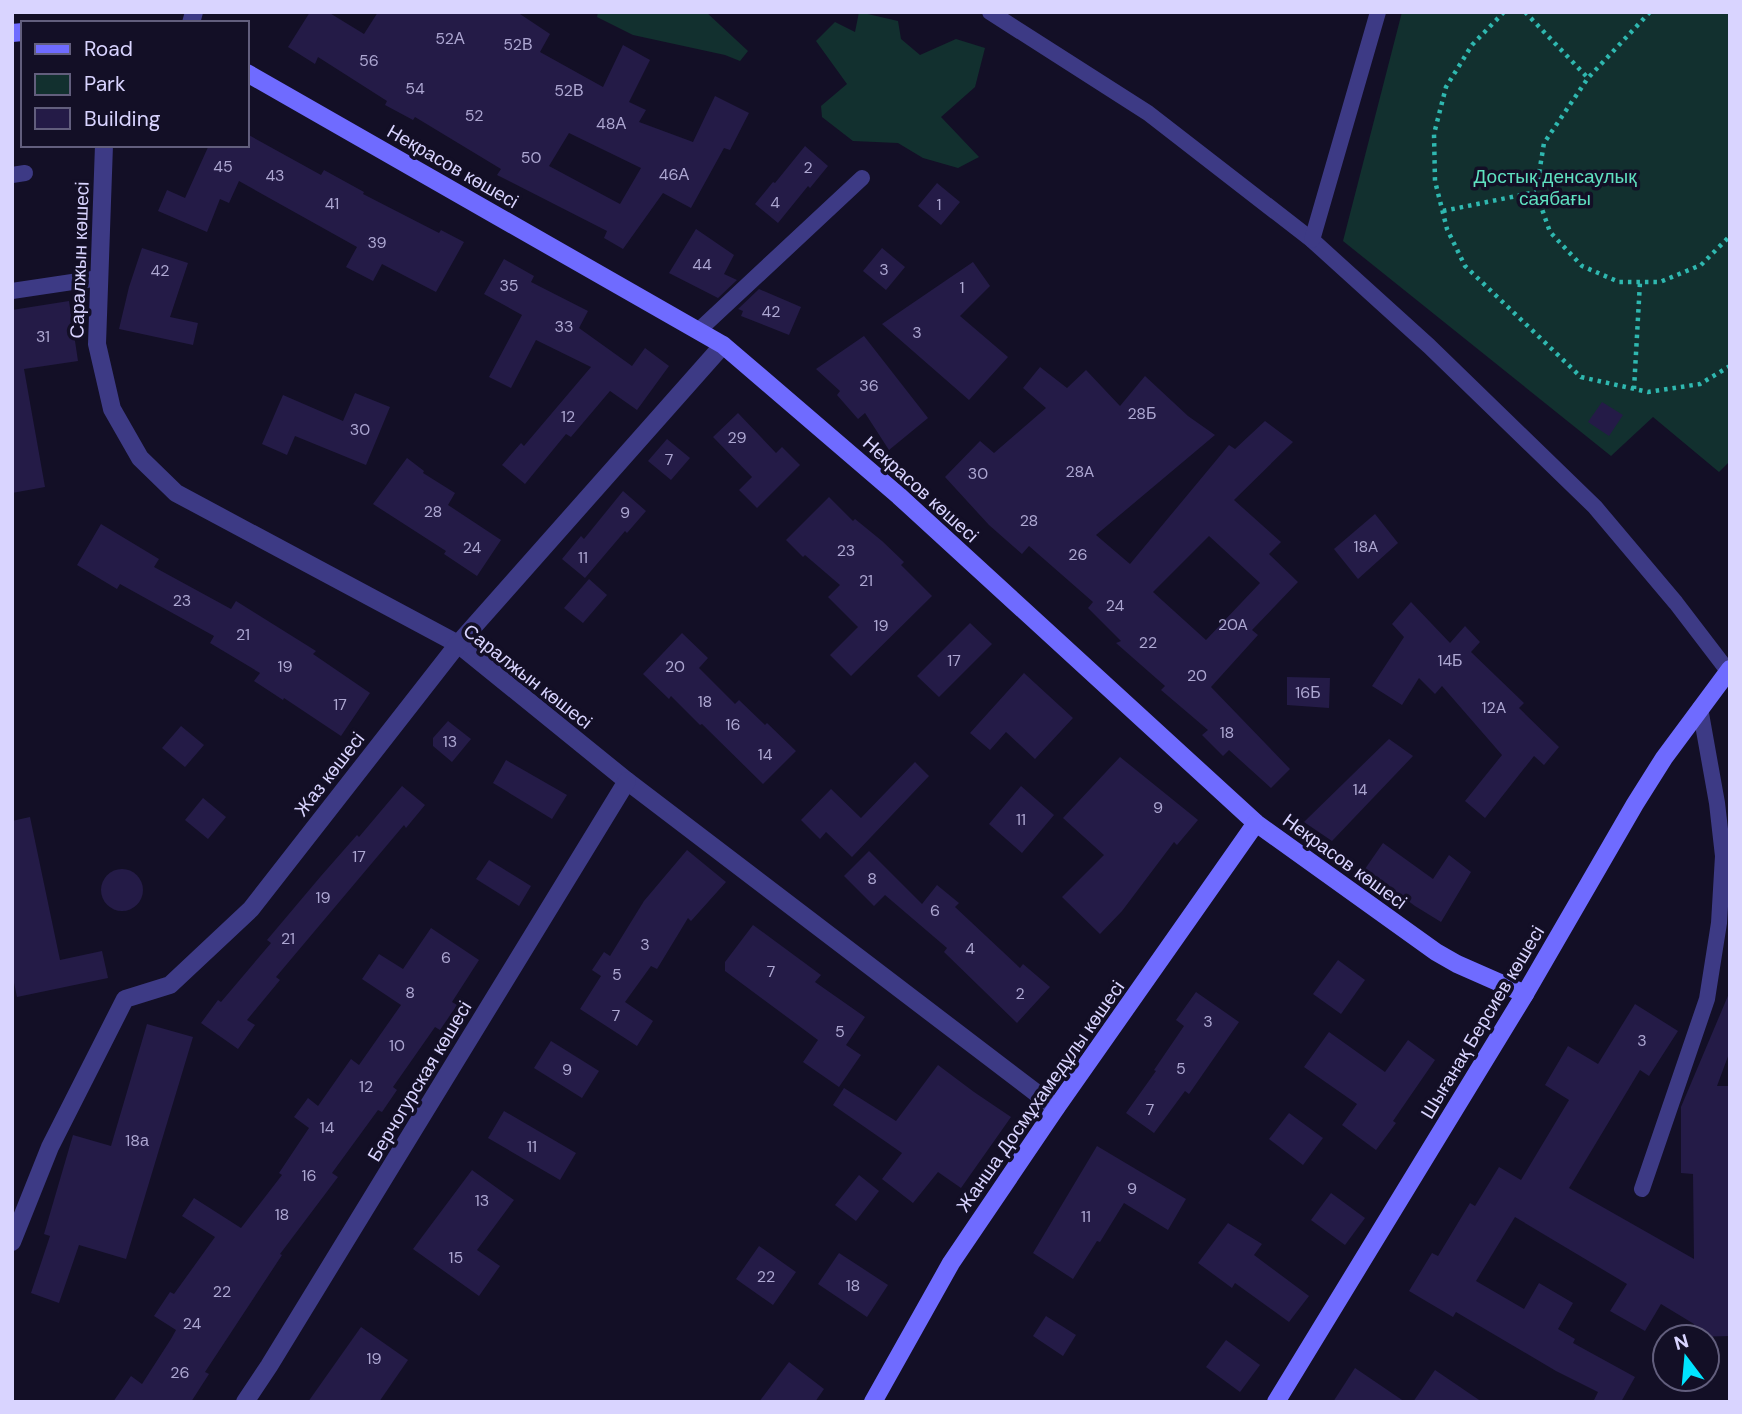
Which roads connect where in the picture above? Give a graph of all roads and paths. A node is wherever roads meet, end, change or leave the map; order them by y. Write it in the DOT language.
graph roads {
  1 [pos="990,12"];
  2 [pos="1378,12"];
  3 [pos="1504,12"];
  4 [pos="1525,12"];
  5 [pos="1650,12"];
  6 [pos="248,74"];
  7 [pos="1588,78"];
  8 [pos="104,147"];
  9 [pos="862,178"];
  10 [pos="1536,192"];
  11 [pos="1443,211"];
  12 [pos="1730,236"];
  13 [pos="1312,240"];
  14 [pos="99,278"];
  15 [pos="1640,282"];
  16 [pos="12,291"];
  17 [pos="698,331"];
  18 [pos="723,345"];
  19 [pos="1730,366"];
  20 [pos="1634,389"];
  21 [pos="458,644"];
  22 [pos="1729,670"];
  23 [pos="1700,708"];
  24 [pos="627,781"];
  25 [pos="1256,823"];
  26 [pos="1524,994"];
  27 [pos="1056,1108"];
  28 [pos="1642,1189"];
  29 [pos="12,1242"];
  30 [pos="245,1402"];
  31 [pos="873,1402"];
  32 [pos="1276,1402"];
  1 -- 13 [label="lane"];
  2 -- 13 [label="lane"];
  3 -- 11 [label="path"];
  4 -- 7 [label="path"];
  5 -- 7 [label="path"];
  6 -- 17 [label="main road, Некрасов көшесі"];
  7 -- 10 [label="path"];
  8 -- 14 [label="street, Саралжын көшесі"];
  9 -- 17 [label="lane"];
  10 -- 11 [label="path"];
  10 -- 15 [label="path"];
  11 -- 20 [label="path"];
  12 -- 15 [label="path"];
  13 -- 22 [label="lane"];
  14 -- 16 [label="lane"];
  14 -- 21 [label="street, Саралжын көшесі"];
  15 -- 20 [label="path"];
  17 -- 18 [label="main road, Некрасов көшесі"];
  18 -- 21 [label="street, Жаз көшесі"];
  18 -- 25 [label="main road, Некрасов көшесі"];
  19 -- 20 [label="path"];
  21 -- 24 [label="street, Саралжын көшесі"];
  21 -- 29 [label="street, Жаз көшесі"];
  22 -- 23 [label="main road, Шығанақ Берсиев көшесі"];
  23 -- 26 [label="main road, Шығанақ Берсиев көшесі"];
  23 -- 28 [label="lane"];
  24 -- 27 [label="street, Саралжын көшесі"];
  24 -- 30 [label="street, Берчогурская көшесі"];
  25 -- 26 [label="main road, Некрасов көшесі"];
  25 -- 27 [label="main road, Жанша Досмұхамедұлы көшесі"];
  26 -- 32 [label="main road, Шығанақ Берсиев көшесі"];
  27 -- 31 [label="main road, Жанша Досмұхамедұлы көшесі"];
}
